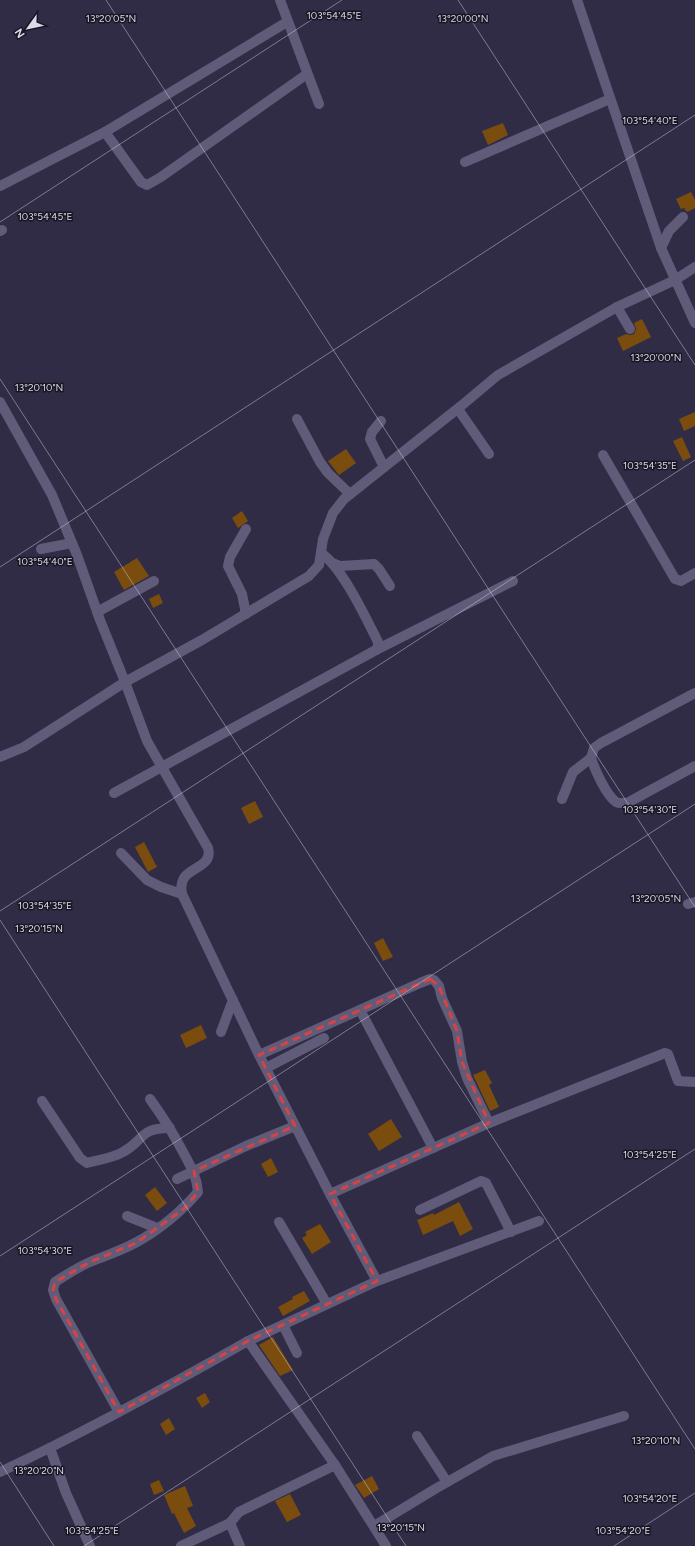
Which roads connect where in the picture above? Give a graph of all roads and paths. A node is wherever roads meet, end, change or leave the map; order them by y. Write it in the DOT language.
graph roads {
  1 [pos="280,0"];
  2 [pos="578,0"];
  3 [pos="287,22"];
  4 [pos="307,74"];
  5 [pos="610,99"];
  6 [pos="319,104"];
  7 [pos="105,132"];
  8 [pos="465,162"];
  9 [pos="0,186"];
  10 [pos="683,217"];
  11 [pos="661,248"];
  12 [pos="695,267"];
  13 [pos="675,280"];
  14 [pos="617,308"];
  15 [pos="695,323"];
  16 [pos="630,330"];
  17 [pos="0,402"];
  18 [pos="458,409"];
  19 [pos="297,419"];
  20 [pos="381,421"];
  21 [pos="489,454"];
  22 [pos="603,455"];
  23 [pos="384,467"];
  24 [pos="350,494"];
  25 [pos="246,529"];
  26 [pos="72,543"];
  27 [pos="42,549"];
  28 [pos="321,554"];
  29 [pos="333,564"];
  30 [pos="695,573"];
  31 [pos="154,581"];
  32 [pos="514,581"];
  33 [pos="390,586"];
  34 [pos="97,612"];
  35 [pos="246,614"];
  36 [pos="376,650"];
  37 [pos="125,682"];
  38 [pos="695,693"];
  39 [pos="0,757"];
  40 [pos="591,758"];
  41 [pos="695,766"];
  42 [pos="161,767"];
  43 [pos="114,793"];
  44 [pos="562,798"];
  45 [pos="121,853"];
  46 [pos="182,894"];
  47 [pos="233,1000"];
  48 [pos="360,1010"];
  49 [pos="221,1032"];
  50 [pos="324,1038"];
  51 [pos="259,1055"];
  52 [pos="266,1068"];
  53 [pos="695,1082"];
  54 [pos="150,1099"];
  55 [pos="42,1101"];
  56 [pos="490,1123"];
  57 [pos="295,1126"];
  58 [pos="170,1128"];
  59 [pos="433,1148"];
  60 [pos="194,1171"];
  61 [pos="177,1179"];
  62 [pos="330,1194"];
  63 [pos="420,1210"];
  64 [pos="127,1216"];
  65 [pos="539,1221"];
  66 [pos="279,1222"];
  67 [pos="157,1228"];
  68 [pos="511,1232"];
  69 [pos="377,1281"];
  70 [pos="327,1304"];
  71 [pos="283,1325"];
  72 [pos="248,1341"];
  73 [pos="298,1353"];
  74 [pos="120,1412"];
  75 [pos="624,1416"];
  76 [pos="417,1436"];
  77 [pos="50,1448"];
  78 [pos="335,1465"];
  79 [pos="0,1472"];
  80 [pos="447,1482"];
  81 [pos="230,1523"];
  82 [pos="374,1526"];
  83 [pos="90,1546"];
  84 [pos="181,1546"];
  85 [pos="240,1546"];
  86 [pos="386,1546"];
  1 -- 3 [label="street"];
  2 -- 5 [label="street"];
  3 -- 4 [label="street"];
  3 -- 7 [label="street"];
  4 -- 6 [label="street"];
  4 -- 7 [label="street"];
  5 -- 8 [label="street"];
  5 -- 11 [label="street"];
  7 -- 9 [label="street"];
  10 -- 11 [label="street"];
  11 -- 13 [label="street"];
  12 -- 13 [label="street"];
  13 -- 14 [label="street"];
  13 -- 15 [label="street"];
  14 -- 16 [label="street"];
  14 -- 18 [label="street"];
  17 -- 26 [label="street"];
  18 -- 21 [label="street"];
  18 -- 23 [label="street"];
  19 -- 24 [label="street"];
  20 -- 23 [label="street"];
  22 -- 30 [label="street"];
  23 -- 24 [label="street"];
  24 -- 28 [label="street"];
  25 -- 35 [label="street"];
  26 -- 27 [label="street"];
  26 -- 34 [label="street"];
  28 -- 29 [label="street"];
  28 -- 35 [label="street"];
  29 -- 33 [label="street"];
  29 -- 36 [label="street"];
  31 -- 34 [label="street"];
  32 -- 36 [label="street"];
  34 -- 37 [label="street"];
  35 -- 37 [label="street"];
  36 -- 42 [label="street"];
  37 -- 39 [label="street"];
  37 -- 42 [label="street"];
  38 -- 40 [label="street"];
  40 -- 41 [label="street"];
  40 -- 44 [label="street"];
  42 -- 43 [label="street"];
  42 -- 46 [label="street"];
  45 -- 46 [label="street"];
  46 -- 47 [label="street"];
  47 -- 49 [label="street"];
  47 -- 51 [label="street"];
  48 -- 51 [label="street"];
  48 -- 56 [label="street"];
  48 -- 59 [label="street"];
  50 -- 52 [label="street"];
  51 -- 52 [label="street"];
  52 -- 57 [label="street"];
  53 -- 56 [label="street"];
  54 -- 58 [label="street"];
  55 -- 58 [label="street"];
  56 -- 59 [label="street"];
  57 -- 60 [label="street"];
  57 -- 62 [label="street"];
  58 -- 60 [label="street"];
  59 -- 62 [label="street"];
  60 -- 61 [label="street"];
  60 -- 67 [label="street"];
  62 -- 69 [label="street"];
  63 -- 68 [label="street"];
  64 -- 67 [label="street"];
  65 -- 68 [label="street"];
  66 -- 70 [label="street"];
  67 -- 74 [label="street"];
  68 -- 69 [label="street"];
  69 -- 70 [label="street"];
  70 -- 71 [label="street"];
  71 -- 72 [label="street"];
  71 -- 73 [label="street"];
  72 -- 74 [label="street"];
  72 -- 78 [label="street"];
  74 -- 77 [label="street"];
  75 -- 80 [label="street"];
  76 -- 80 [label="street"];
  77 -- 79 [label="street"];
  77 -- 83 [label="street"];
  78 -- 81 [label="street"];
  78 -- 82 [label="street"];
  80 -- 82 [label="street"];
  81 -- 84 [label="street"];
  81 -- 85 [label="street"];
  82 -- 86 [label="street"];
}
